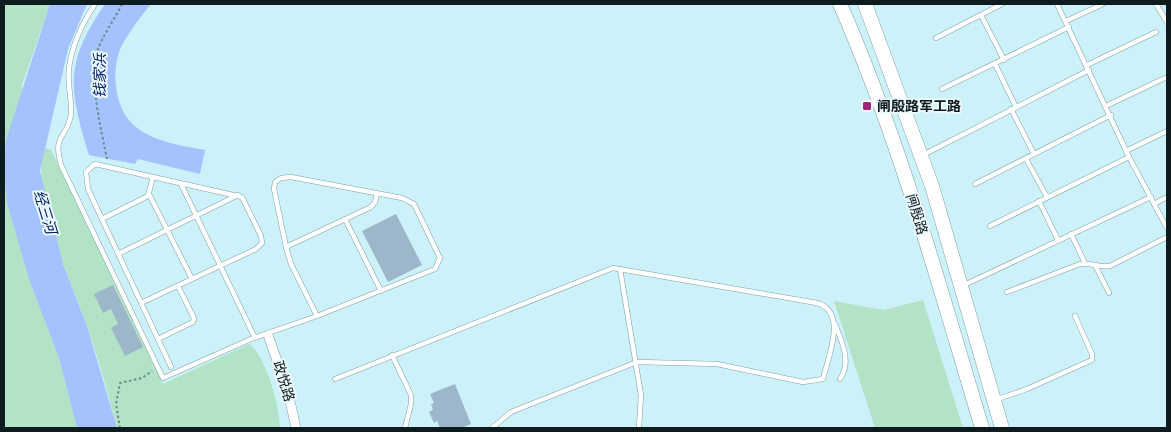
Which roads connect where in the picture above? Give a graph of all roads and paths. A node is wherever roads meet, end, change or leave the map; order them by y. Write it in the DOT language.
graph roads {
  1 [pos="95,4"];
  2 [pos="122,4"];
  3 [pos="840,4"];
  4 [pos="865,4"];
  5 [pos="1002,4"];
  6 [pos="1057,4"];
  7 [pos="1103,4"];
  8 [pos="1156,4"];
  9 [pos="981,15"];
  10 [pos="1066,21"];
  11 [pos="1167,22"];
  12 [pos="1069,27"];
  13 [pos="1156,32"];
  14 [pos="936,38"];
  15 [pos="1004,60"];
  16 [pos="995,64"];
  17 [pos="1088,67"];
  18 [pos="1167,77"];
  19 [pos="942,89"];
  20 [pos="1016,106"];
  21 [pos="1106,106"];
  22 [pos="1011,110"];
  23 [pos="1111,115"];
  24 [pos="1167,132"];
  25 [pos="1126,150"];
  26 [pos="1034,154"];
  27 [pos="921,156"];
  28 [pos="1129,157"];
  29 [pos="1026,158"];
  30 [pos="108,166"];
  31 [pos="153,177"];
  32 [pos="180,184"];
  33 [pos="975,184"];
  34 [pos="149,194"];
  35 [pos="377,194"];
  36 [pos="238,195"];
  37 [pos="1047,197"];
  38 [pos="1150,197"];
  39 [pos="1167,197"];
  40 [pos="1039,201"];
  41 [pos="1154,204"];
  42 [pos="196,217"];
  43 [pos="102,219"];
  44 [pos="345,219"];
  45 [pos="990,226"];
  46 [pos="1167,228"];
  47 [pos="167,230"];
  48 [pos="1071,234"];
  49 [pos="1167,236"];
  50 [pos="1058,240"];
  51 [pos="286,247"];
  52 [pos="118,254"];
  53 [pos="1085,263"];
  54 [pos="220,267"];
  55 [pos="1096,267"];
  56 [pos="620,269"];
  57 [pos="192,279"];
  58 [pos="178,286"];
  59 [pos="961,287"];
  60 [pos="381,291"];
  61 [pos="1007,292"];
  62 [pos="1109,294"];
  63 [pos="141,303"];
  64 [pos="832,315"];
  65 [pos="317,316"];
  66 [pos="1076,316"];
  67 [pos="268,334"];
  68 [pos="255,338"];
  69 [pos="158,339"];
  70 [pos="392,355"];
  71 [pos="637,362"];
  72 [pos="171,366"];
  73 [pos="157,367"];
  74 [pos="335,379"];
  75 [pos="840,380"];
  76 [pos="994,400"];
  77 [pos="405,427"];
  78 [pos="120,428"];
  79 [pos="296,428"];
  80 [pos="399,428"];
  81 [pos="492,428"];
  82 [pos="639,428"];
  83 [pos="982,428"];
  84 [pos="1002,428"];
  1 -- 73 [label="lane"];
  2 -- 30 [label="path"];
  3 -- 83 [label="main road, 闸殷路"];
  4 -- 27 [label="main road, 闸殷路"];
  5 -- 9 [label="lane"];
  6 -- 10 [label="lane"];
  7 -- 10 [label="lane"];
  8 -- 11 [label="lane"];
  9 -- 14 [label="lane"];
  9 -- 15 [label="lane"];
  10 -- 12 [label="lane"];
  12 -- 15 [label="lane"];
  12 -- 17 [label="lane"];
  13 -- 17 [label="lane"];
  15 -- 16 [label="lane"];
  16 -- 19 [label="lane"];
  16 -- 20 [label="lane"];
  17 -- 20 [label="lane"];
  17 -- 21 [label="lane"];
  18 -- 21 [label="lane"];
  20 -- 22 [label="lane"];
  21 -- 23 [label="lane"];
  22 -- 26 [label="lane"];
  22 -- 27 [label="lane"];
  23 -- 25 [label="lane"];
  23 -- 26 [label="lane"];
  24 -- 25 [label="lane"];
  25 -- 28 [label="lane"];
  26 -- 29 [label="lane"];
  27 -- 59 [label="main road, 闸殷路"];
  28 -- 37 [label="lane"];
  28 -- 38 [label="lane"];
  29 -- 33 [label="lane"];
  29 -- 37 [label="lane"];
  30 -- 31 [label="lane"];
  30 -- 43 [label="lane"];
  31 -- 32 [label="lane"];
  31 -- 34 [label="lane"];
  32 -- 36 [label="lane"];
  32 -- 42 [label="lane"];
  34 -- 43 [label="lane"];
  34 -- 47 [label="lane"];
  35 -- 44 [label="lane"];
  35 -- 51 [label="lane"];
  35 -- 60 [label="lane"];
  36 -- 42 [label="lane"];
  36 -- 54 [label="lane"];
  37 -- 40 [label="lane"];
  38 -- 41 [label="lane"];
  38 -- 48 [label="lane"];
  39 -- 41 [label="lane"];
  40 -- 45 [label="lane"];
  40 -- 50 [label="lane"];
  41 -- 46 [label="lane"];
  42 -- 47 [label="lane"];
  42 -- 54 [label="lane"];
  43 -- 52 [label="lane"];
  44 -- 51 [label="lane"];
  44 -- 60 [label="lane"];
  47 -- 52 [label="lane"];
  47 -- 57 [label="lane"];
  48 -- 50 [label="lane"];
  48 -- 53 [label="lane"];
  49 -- 55 [label="lane"];
  50 -- 59 [label="lane"];
  51 -- 65 [label="lane"];
  52 -- 63 [label="lane"];
  53 -- 55 [label="lane"];
  53 -- 61 [label="lane"];
  54 -- 57 [label="lane"];
  54 -- 68 [label="lane"];
  55 -- 62 [label="lane"];
  56 -- 64 [label="lane"];
  56 -- 70 [label="lane"];
  56 -- 71 [label="lane"];
  57 -- 58 [label="lane"];
  58 -- 63 [label="lane"];
  58 -- 69 [label="lane"];
  59 -- 76 [label="main road, 闸殷路"];
  60 -- 65 [label="lane"];
  63 -- 69 [label="lane"];
  64 -- 71 [label="lane"];
  64 -- 75 [label="lane"];
  65 -- 67 [label="lane"];
  66 -- 76 [label="lane"];
  67 -- 68 [label="lane"];
  67 -- 79 [label="street, 政悦路"];
  68 -- 73 [label="lane"];
  69 -- 72 [label="lane"];
  70 -- 74 [label="lane"];
  70 -- 77 [label="lane"];
  71 -- 81 [label="lane"];
  71 -- 82 [label="lane"];
  73 -- 78 [label="path"];
  76 -- 84 [label="main road, 闸殷路"];
  77 -- 80 [label="lane"];
}
